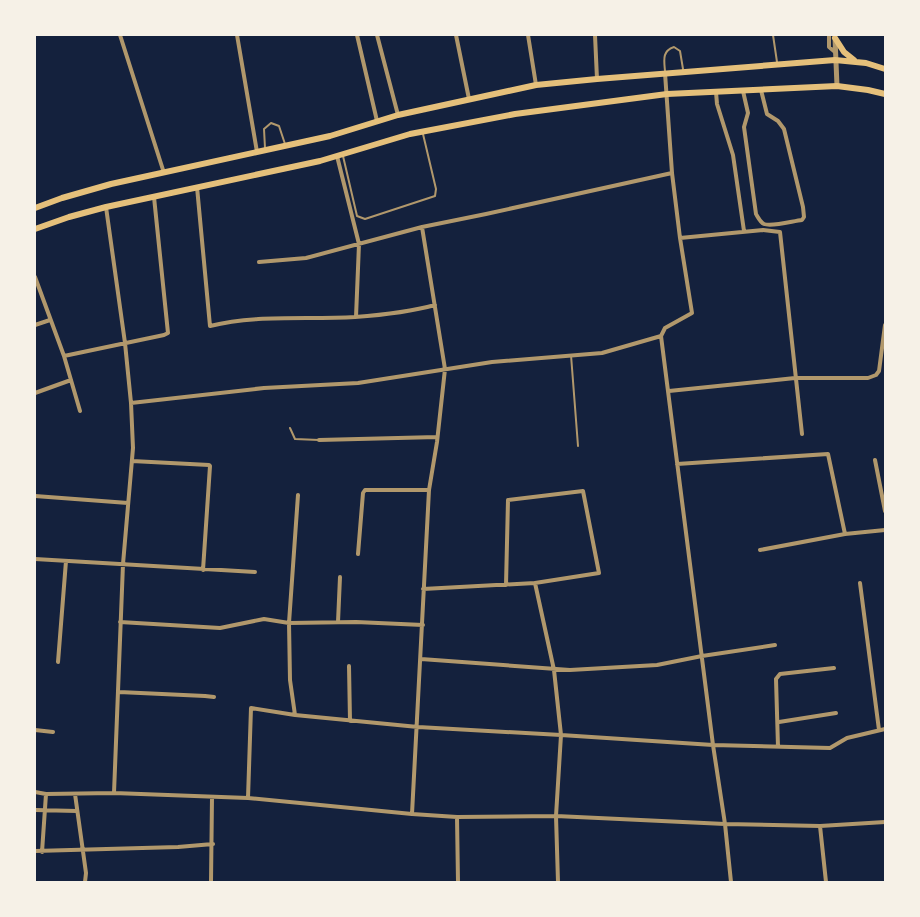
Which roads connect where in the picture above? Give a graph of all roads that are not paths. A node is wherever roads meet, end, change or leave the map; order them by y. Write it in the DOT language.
graph roads {
  1 [pos="120,35"];
  2 [pos="237,35"];
  3 [pos="357,35"];
  4 [pos="377,35"];
  5 [pos="456,35"];
  6 [pos="528,35"];
  7 [pos="595,35"];
  8 [pos="773,35"];
  9 [pos="833,36"];
  10 [pos="835,60"];
  11 [pos="855,61"];
  12 [pos="778,64"];
  13 [pos="885,69"];
  14 [pos="683,72"];
  15 [pos="665,73"];
  16 [pos="597,78"];
  17 [pos="536,85"];
  18 [pos="838,86"];
  19 [pos="760,90"];
  20 [pos="716,91"];
  21 [pos="743,91"];
  22 [pos="667,94"];
  23 [pos="885,94"];
  24 [pos="469,99"];
  25 [pos="398,115"];
  26 [pos="377,121"];
  27 [pos="422,132"];
  28 [pos="286,146"];
  29 [pos="265,150"];
  30 [pos="257,152"];
  31 [pos="340,155"];
  32 [pos="164,173"];
  33 [pos="672,173"];
  34 [pos="197,187"];
  35 [pos="154,196"];
  36 [pos="106,207"];
  37 [pos="35,208"];
  38 [pos="422,226"];
  39 [pos="35,229"];
  40 [pos="744,231"];
  41 [pos="680,238"];
  42 [pos="359,244"];
  43 [pos="260,262"];
  44 [pos="35,277"];
  45 [pos="435,305"];
  46 [pos="356,317"];
  47 [pos="50,320"];
  48 [pos="35,325"];
  49 [pos="885,325"];
  50 [pos="661,336"];
  51 [pos="125,343"];
  52 [pos="571,355"];
  53 [pos="64,356"];
  54 [pos="444,369"];
  55 [pos="795,378"];
  56 [pos="71,380"];
  57 [pos="669,391"];
  58 [pos="35,393"];
  59 [pos="131,403"];
  60 [pos="80,411"];
  61 [pos="290,428"];
  62 [pos="802,434"];
  63 [pos="437,437"];
  64 [pos="319,440"];
  65 [pos="578,446"];
  66 [pos="875,460"];
  67 [pos="132,461"];
  68 [pos="676,464"];
  69 [pos="429,490"];
  70 [pos="298,495"];
  71 [pos="35,496"];
  72 [pos="128,503"];
  73 [pos="885,511"];
  74 [pos="885,530"];
  75 [pos="845,534"];
  76 [pos="760,550"];
  77 [pos="358,554"];
  78 [pos="35,559"];
  79 [pos="66,561"];
  80 [pos="122,564"];
  81 [pos="203,570"];
  82 [pos="255,572"];
  83 [pos="340,577"];
  84 [pos="535,583"];
  85 [pos="860,583"];
  86 [pos="506,585"];
  87 [pos="423,590"];
  88 [pos="120,622"];
  89 [pos="338,622"];
  90 [pos="289,623"];
  91 [pos="423,625"];
  92 [pos="775,645"];
  93 [pos="702,656"];
  94 [pos="421,659"];
  95 [pos="58,662"];
  96 [pos="349,666"];
  97 [pos="834,668"];
  98 [pos="554,670"];
  99 [pos="119,692"];
  100 [pos="214,698"];
  101 [pos="836,714"];
  102 [pos="295,715"];
  103 [pos="350,721"];
  104 [pos="779,722"];
  105 [pos="418,727"];
  106 [pos="35,730"];
  107 [pos="879,730"];
  108 [pos="885,730"];
  109 [pos="53,732"];
  110 [pos="561,735"];
  111 [pos="713,746"];
  112 [pos="778,747"];
  113 [pos="35,792"];
  114 [pos="114,793"];
  115 [pos="46,794"];
  116 [pos="75,794"];
  117 [pos="212,796"];
  118 [pos="248,798"];
  119 [pos="35,810"];
  120 [pos="45,810"];
  121 [pos="77,811"];
  122 [pos="412,814"];
  123 [pos="556,816"];
  124 [pos="457,817"];
  125 [pos="885,822"];
  126 [pos="725,824"];
  127 [pos="820,826"];
  128 [pos="213,844"];
  129 [pos="35,851"];
  130 [pos="83,851"];
  131 [pos="42,852"];
  132 [pos="85,882"];
  133 [pos="212,882"];
  134 [pos="458,882"];
  135 [pos="558,882"];
  136 [pos="731,882"];
  137 [pos="826,882"];
  1 -- 32 [label="street"];
  2 -- 30 [label="street"];
  3 -- 26 [label="street"];
  4 -- 25 [label="street"];
  5 -- 24 [label="street"];
  6 -- 17 [label="street"];
  7 -- 16 [label="street"];
  8 -- 12 [label="lane"];
  9 -- 10 [label="street"];
  9 -- 11 [label="main road"];
  10 -- 11 [label="main road"];
  10 -- 12 [label="main road"];
  10 -- 18 [label="street"];
  11 -- 13 [label="main road"];
  12 -- 14 [label="main road"];
  14 -- 15 [label="main road"];
  14 -- 15 [label="lane"];
  15 -- 16 [label="main road"];
  15 -- 22 [label="street"];
  16 -- 17 [label="main road"];
  17 -- 24 [label="main road"];
  18 -- 19 [label="main road"];
  18 -- 23 [label="main road"];
  19 -- 21 [label="main road"];
  19 -- 21 [label="street"];
  20 -- 21 [label="main road"];
  20 -- 22 [label="main road"];
  20 -- 40 [label="street"];
  22 -- 27 [label="main road"];
  22 -- 33 [label="street"];
  24 -- 25 [label="main road"];
  25 -- 26 [label="main road"];
  26 -- 28 [label="main road"];
  27 -- 31 [label="main road"];
  27 -- 31 [label="lane"];
  28 -- 29 [label="main road"];
  28 -- 29 [label="lane"];
  29 -- 30 [label="main road"];
  30 -- 32 [label="main road"];
  31 -- 34 [label="main road"];
  31 -- 42 [label="street"];
  32 -- 37 [label="main road"];
  33 -- 38 [label="street"];
  33 -- 41 [label="street"];
  34 -- 35 [label="main road"];
  34 -- 46 [label="street"];
  35 -- 36 [label="main road"];
  35 -- 51 [label="street"];
  36 -- 39 [label="main road"];
  36 -- 51 [label="street"];
  38 -- 42 [label="street"];
  38 -- 45 [label="street"];
  40 -- 41 [label="street"];
  40 -- 55 [label="street"];
  41 -- 50 [label="street"];
  42 -- 43 [label="street"];
  42 -- 46 [label="street"];
  44 -- 47 [label="street"];
  45 -- 46 [label="street"];
  45 -- 54 [label="street"];
  47 -- 48 [label="street"];
  47 -- 53 [label="street"];
  49 -- 55 [label="street"];
  50 -- 52 [label="street"];
  50 -- 57 [label="street"];
  51 -- 53 [label="street"];
  51 -- 59 [label="street"];
  52 -- 54 [label="street"];
  52 -- 65 [label="lane"];
  53 -- 56 [label="street"];
  54 -- 59 [label="street"];
  54 -- 63 [label="street"];
  55 -- 57 [label="street"];
  55 -- 62 [label="street"];
  56 -- 58 [label="street"];
  56 -- 60 [label="street"];
  57 -- 68 [label="street"];
  59 -- 67 [label="street"];
  61 -- 64 [label="lane"];
  63 -- 64 [label="street"];
  63 -- 69 [label="street"];
  66 -- 73 [label="street"];
  67 -- 72 [label="street"];
  67 -- 81 [label="street"];
  68 -- 75 [label="street"];
  68 -- 93 [label="street"];
  69 -- 77 [label="street"];
  69 -- 87 [label="street"];
  70 -- 90 [label="street"];
  71 -- 72 [label="street"];
  72 -- 80 [label="street"];
  74 -- 75 [label="street"];
  75 -- 76 [label="street"];
  78 -- 79 [label="street"];
  79 -- 80 [label="street"];
  79 -- 95 [label="street"];
  80 -- 81 [label="street"];
  80 -- 88 [label="street"];
  81 -- 82 [label="street"];
  83 -- 89 [label="street"];
  84 -- 86 [label="street"];
  84 -- 86 [label="street"];
  84 -- 98 [label="street"];
  85 -- 107 [label="street"];
  86 -- 87 [label="street"];
  87 -- 91 [label="street"];
  88 -- 90 [label="street"];
  88 -- 99 [label="street"];
  89 -- 90 [label="street"];
  89 -- 91 [label="street"];
  90 -- 102 [label="street"];
  91 -- 94 [label="street"];
  92 -- 93 [label="street"];
  93 -- 98 [label="street"];
  93 -- 111 [label="street"];
  94 -- 98 [label="street"];
  94 -- 105 [label="street"];
  96 -- 103 [label="street"];
  97 -- 104 [label="street"];
  98 -- 110 [label="street"];
  99 -- 100 [label="street"];
  99 -- 114 [label="street"];
  101 -- 104 [label="street"];
  102 -- 103 [label="street"];
  102 -- 118 [label="street"];
  103 -- 105 [label="street"];
  104 -- 112 [label="street"];
  105 -- 110 [label="street"];
  105 -- 122 [label="street"];
  106 -- 109 [label="street"];
  107 -- 108 [label="street"];
  107 -- 112 [label="street"];
  110 -- 111 [label="street"];
  110 -- 123 [label="street"];
  111 -- 112 [label="street"];
  111 -- 126 [label="street"];
  113 -- 115 [label="street"];
  114 -- 116 [label="street"];
  114 -- 117 [label="street"];
  115 -- 116 [label="street"];
  115 -- 120 [label="street"];
  116 -- 121 [label="street"];
  117 -- 118 [label="street"];
  117 -- 128 [label="street"];
  118 -- 122 [label="street"];
  119 -- 120 [label="street"];
  120 -- 121 [label="street"];
  120 -- 131 [label="street"];
  121 -- 130 [label="street"];
  122 -- 124 [label="street"];
  123 -- 124 [label="street"];
  123 -- 126 [label="street"];
  123 -- 135 [label="street"];
  124 -- 134 [label="street"];
  125 -- 127 [label="street"];
  126 -- 127 [label="street"];
  126 -- 136 [label="street"];
  127 -- 137 [label="street"];
  128 -- 130 [label="street"];
  128 -- 133 [label="street"];
  129 -- 131 [label="street"];
  130 -- 131 [label="street"];
  130 -- 132 [label="street"];
}
